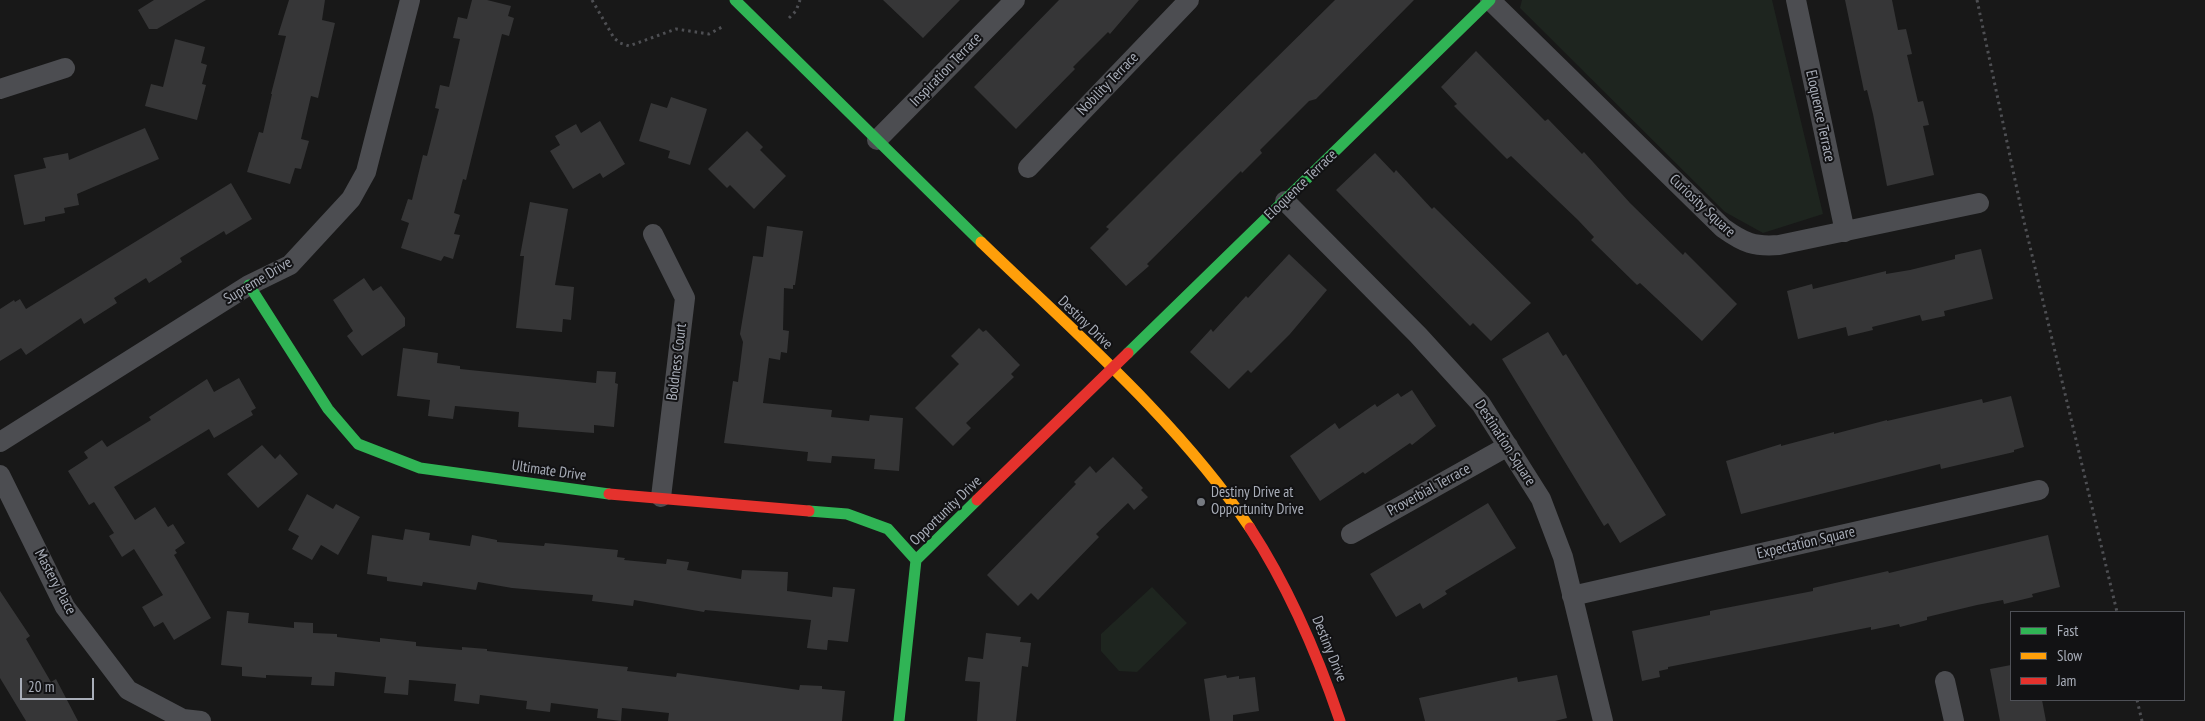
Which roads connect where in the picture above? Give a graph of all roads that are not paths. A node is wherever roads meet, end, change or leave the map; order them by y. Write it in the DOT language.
graph roads {
  1 [pos="410,0"];
  2 [pos="1015,0"];
  3 [pos="1189,0"];
  4 [pos="1490,0"];
  5 [pos="1796,0"];
  6 [pos="740,4"];
  7 [pos="65,68"];
  8 [pos="0,89"];
  9 [pos="877,140"];
  10 [pos="1028,168"];
  11 [pos="1285,201"];
  12 [pos="1979,202"];
  13 [pos="1845,232"];
  14 [pos="654,234"];
  15 [pos="249,285"];
  16 [pos="1112,371"];
  17 [pos="0,442"];
  18 [pos="1508,446"];
  19 [pos="0,475"];
  20 [pos="2039,490"];
  21 [pos="661,497"];
  22 [pos="1351,534"];
  23 [pos="916,560"];
  24 [pos="1572,596"];
  25 [pos="1945,681"];
  26 [pos="201,721"];
  27 [pos="899,721"];
  28 [pos="1340,721"];
  29 [pos="1603,721"];
  30 [pos="1954,721"];
  1 -- 15 [label="street, Supreme Drive"];
  2 -- 9 [label="street, Inspiration Terrace"];
  3 -- 10 [label="street, Nobility Terrace"];
  4 -- 11 [label="street, Eloquence Terrace"];
  4 -- 13 [label="street, Curiosity Square"];
  5 -- 13 [label="street, Eloquence Terrace"];
  6 -- 9 [label="street, Destiny Drive"];
  7 -- 8 [label="street"];
  9 -- 16 [label="street, Destiny Drive"];
  11 -- 16 [label="street, Eloquence Terrace"];
  11 -- 18 [label="street, Destination Square"];
  12 -- 13 [label="street, Curiosity Square"];
  14 -- 21 [label="street, Boldness Court"];
  15 -- 17 [label="street, Supreme Drive"];
  15 -- 21 [label="street, Ultimate Drive"];
  16 -- 23 [label="street, Opportunity Drive"];
  16 -- 28 [label="street, Destiny Drive"];
  18 -- 22 [label="street, Proverbial Terrace"];
  18 -- 24 [label="street, Destination Square"];
  19 -- 26 [label="street, Mastery Place"];
  20 -- 24 [label="street, Expectation Square"];
  21 -- 23 [label="street, Ultimate Drive"];
  23 -- 27 [label="street, Opportunity Drive"];
  24 -- 29 [label="street, Destination Square"];
  25 -- 30 [label="street"];
}
